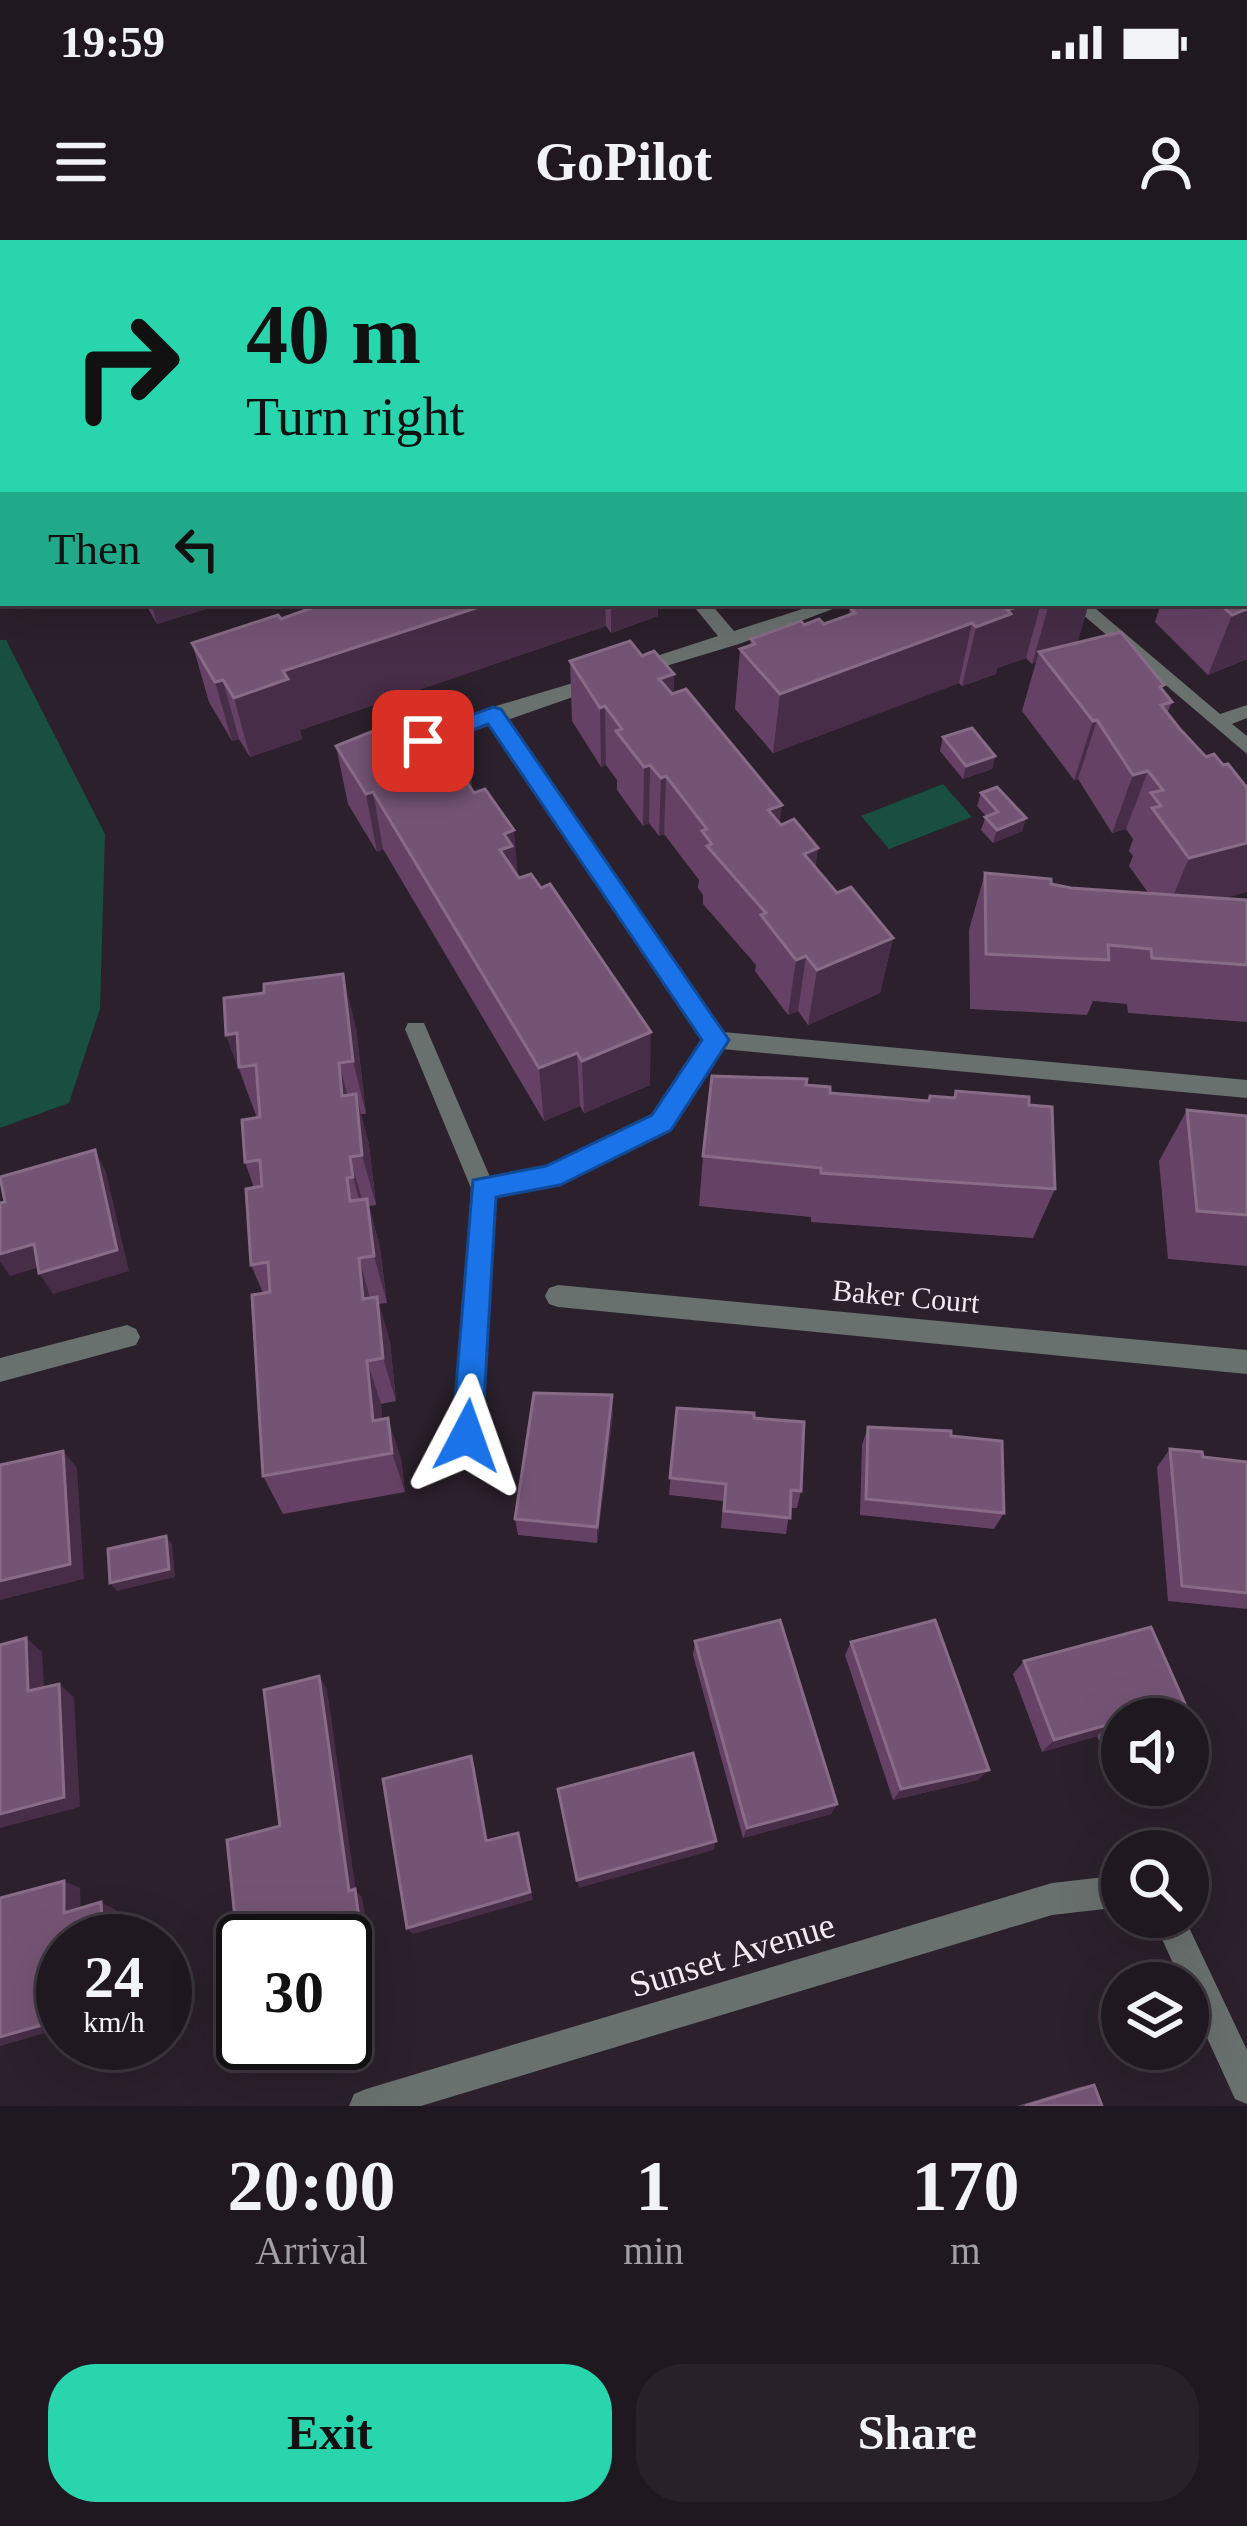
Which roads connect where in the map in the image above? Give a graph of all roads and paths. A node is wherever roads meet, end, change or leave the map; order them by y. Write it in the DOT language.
graph roads {
  1 [pos="703,606"];
  2 [pos="832,606"];
  3 [pos="1082,606"];
  4 [pos="732,640"];
  5 [pos="1247,711"];
  6 [pos="493,714"];
  7 [pos="1218,722"];
  8 [pos="423,741"];
  9 [pos="1247,747"];
  10 [pos="416,1029"];
  11 [pos="716,1040"];
  12 [pos="1247,1089"];
  13 [pos="483,1188"];
  14 [pos="558,1296"];
  15 [pos="127,1337"];
  16 [pos="1247,1361"];
  17 [pos="0,1370"];
  18 [pos="467,1436"];
  19 [pos="1101,1894"];
  20 [pos="1178,1938"];
  21 [pos="1247,2087"];
  22 [pos="366,2106"];
  1 -- 4 [label="street"];
  2 -- 4 [label="street"];
  3 -- 7 [label="street"];
  4 -- 6 [label="street"];
  5 -- 7 [label="street"];
  6 -- 8 [label="street"];
  6 -- 11 [label="street"];
  7 -- 9 [label="street"];
  10 -- 13 [label="street"];
  11 -- 12 [label="street"];
  11 -- 13 [label="street"];
  13 -- 18 [label="street"];
  14 -- 16 [label="street, Baker Court"];
  15 -- 17 [label="street"];
  19 -- 22 [label="street, Sunset Avenue"];
  20 -- 21 [label="street"];
}
